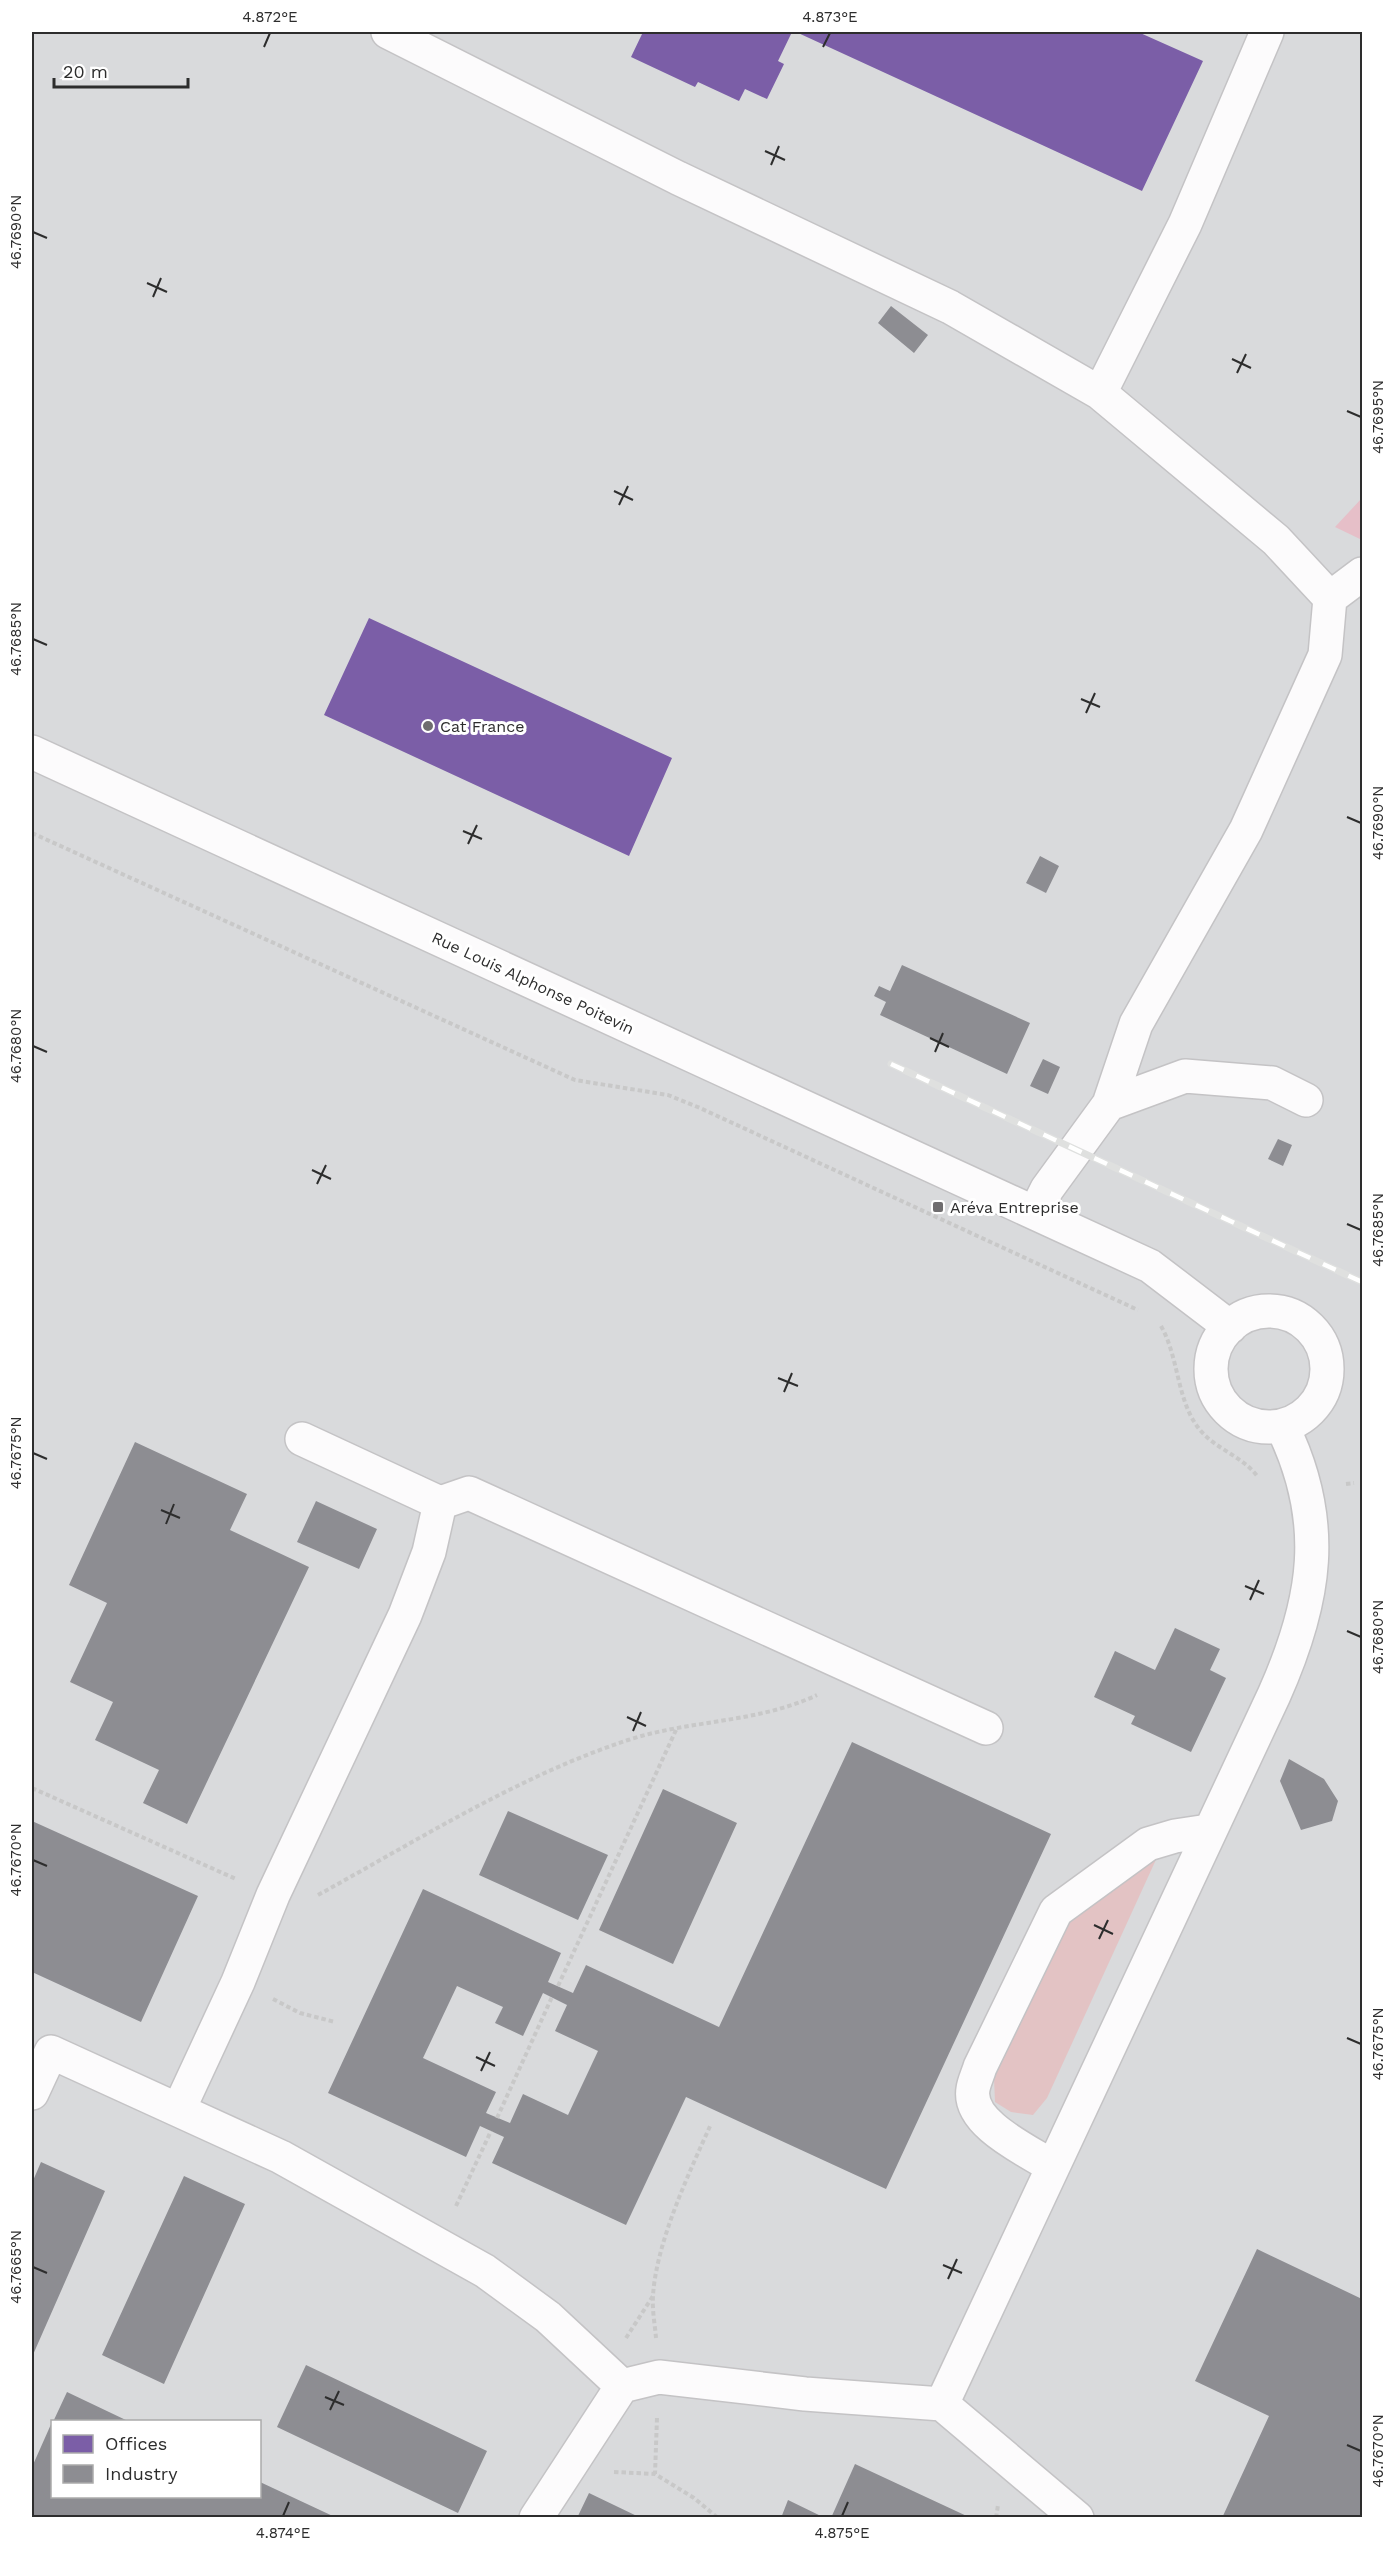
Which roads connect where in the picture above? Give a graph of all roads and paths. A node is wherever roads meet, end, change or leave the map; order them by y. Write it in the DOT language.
graph roads {
  1 [pos="388,32"];
  2 [pos="1267,32"];
  3 [pos="1100,393"];
  4 [pos="1362,573"];
  5 [pos="1330,598"];
  6 [pos="32,752"];
  7 [pos="32,833"];
  8 [pos="1306,1100"];
  9 [pos="1109,1104"];
  10 [pos="1035,1213"];
  11 [pos="1140,1311"];
  12 [pos="1155,1320"];
  13 [pos="1230,1327"];
  14 [pos="1282,1426"];
  15 [pos="302,1439"];
  16 [pos="1354,1483"];
  17 [pos="1306,1490"];
  18 [pos="440,1503"];
  19 [pos="836,1661"];
  20 [pos="986,1728"];
  21 [pos="676,1729"];
  22 [pos="32,1788"];
  23 [pos="1208,1831"];
  24 [pos="273,1895"];
  25 [pos="238,1982"];
  26 [pos="558,1986"];
  27 [pos="552,1997"];
  28 [pos="335,2022"];
  29 [pos="41,2047"];
  30 [pos="32,2092"];
  31 [pos="179,2109"];
  32 [pos="497,2118"];
  33 [pos="711,2124"];
  34 [pos="491,2130"];
  35 [pos="1053,2166"];
  36 [pos="456,2206"];
  37 [pos="659,2377"];
  38 [pos="622,2386"];
  39 [pos="942,2403"];
  40 [pos="999,2501"];
  41 [pos="536,2517"];
  42 [pos="718,2517"];
  43 [pos="996,2517"];
  44 [pos="1077,2517"];
  1 -- 3 [label="street"];
  2 -- 3 [label="street"];
  3 -- 5 [label="street"];
  4 -- 5 [label="street"];
  5 -- 9 [label="street"];
  6 -- 10 [label="street, Rue Louis Alphonse Poitevin"];
  7 -- 11 [label="path"];
  8 -- 9 [label="street"];
  9 -- 10 [label="street"];
  10 -- 13 [label="street, Rue Louis Alphonse Poitevin"];
  12 -- 17 [label="path"];
  13 -- 14 [label="street"];
  13 -- 14 [label="street"];
  14 -- 17 [label="street"];
  15 -- 18 [label="street"];
  16 -- 17 [label="path"];
  17 -- 23 [label="street"];
  18 -- 19 [label="street"];
  18 -- 24 [label="street"];
  19 -- 20 [label="street"];
  19 -- 21 [label="path"];
  21 -- 24 [label="path"];
  21 -- 26 [label="path"];
  22 -- 24 [label="path"];
  23 -- 35 [label="street"];
  23 -- 35 [label="street"];
  24 -- 25 [label="street"];
  25 -- 28 [label="path"];
  25 -- 31 [label="street"];
  27 -- 32 [label="path"];
  29 -- 30 [label="street"];
  29 -- 31 [label="street"];
  31 -- 38 [label="street"];
  33 -- 37 [label="path"];
  34 -- 36 [label="path"];
  35 -- 39 [label="street"];
  37 -- 38 [label="street"];
  37 -- 39 [label="street"];
  37 -- 42 [label="path"];
  38 -- 41 [label="street"];
  39 -- 44 [label="street"];
  40 -- 43 [label="path"];
}
